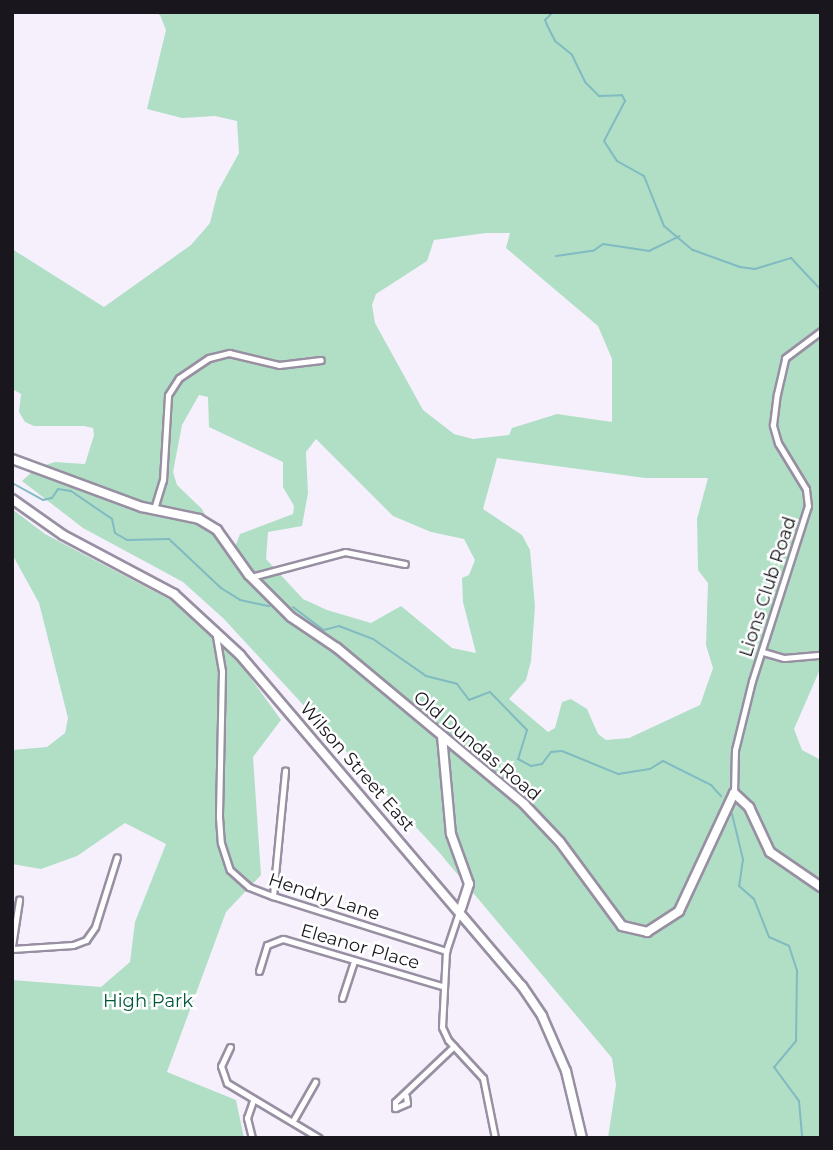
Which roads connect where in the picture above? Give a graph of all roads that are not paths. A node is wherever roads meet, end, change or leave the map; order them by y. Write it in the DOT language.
graph roads {
  1 [pos="821,331"];
  2 [pos="321,360"];
  3 [pos="12,459"];
  4 [pos="16,502"];
  5 [pos="154,509"];
  6 [pos="405,564"];
  7 [pos="251,577"];
  8 [pos="215,630"];
  9 [pos="763,652"];
  10 [pos="821,655"];
  11 [pos="442,736"];
  12 [pos="285,771"];
  13 [pos="730,798"];
  14 [pos="117,857"];
  15 [pos="821,887"];
  16 [pos="273,896"];
  17 [pos="19,900"];
  18 [pos="461,909"];
  19 [pos="12,947"];
  20 [pos="446,951"];
  21 [pos="354,961"];
  22 [pos="259,971"];
  23 [pos="442,986"];
  24 [pos="342,998"];
  25 [pos="454,1046"];
  26 [pos="230,1047"];
  27 [pos="315,1082"];
  28 [pos="407,1096"];
  29 [pos="253,1101"];
  30 [pos="294,1119"];
  31 [pos="251,1138"];
  32 [pos="319,1138"];
  33 [pos="495,1138"];
  34 [pos="582,1138"];
  1 -- 9 [label="street, Lions Club Road"];
  2 -- 5 [label="street"];
  3 -- 5 [label="street, Old Dundas Road"];
  4 -- 8 [label="street, Wilson Street East"];
  5 -- 7 [label="street, Old Dundas Road"];
  6 -- 7 [label="street"];
  7 -- 11 [label="street, Old Dundas Road"];
  8 -- 16 [label="street, Hendry Lane"];
  8 -- 18 [label="street, Wilson Street East"];
  9 -- 10 [label="street"];
  9 -- 13 [label="street, Lions Club Road"];
  11 -- 13 [label="street, Old Dundas Road"];
  11 -- 18 [label="street"];
  12 -- 16 [label="street"];
  13 -- 15 [label="street"];
  14 -- 19 [label="street"];
  16 -- 20 [label="street, Hendry Lane"];
  17 -- 19 [label="street"];
  18 -- 20 [label="street"];
  18 -- 34 [label="street, Wilson Street East"];
  20 -- 23 [label="street"];
  21 -- 22 [label="street, Eleanor Place"];
  21 -- 23 [label="street, Eleanor Place"];
  21 -- 24 [label="street"];
  23 -- 25 [label="street"];
  25 -- 28 [label="street"];
  25 -- 33 [label="street"];
  26 -- 29 [label="street"];
  27 -- 30 [label="street"];
  29 -- 30 [label="street"];
  29 -- 31 [label="street"];
  30 -- 32 [label="street"];
}
